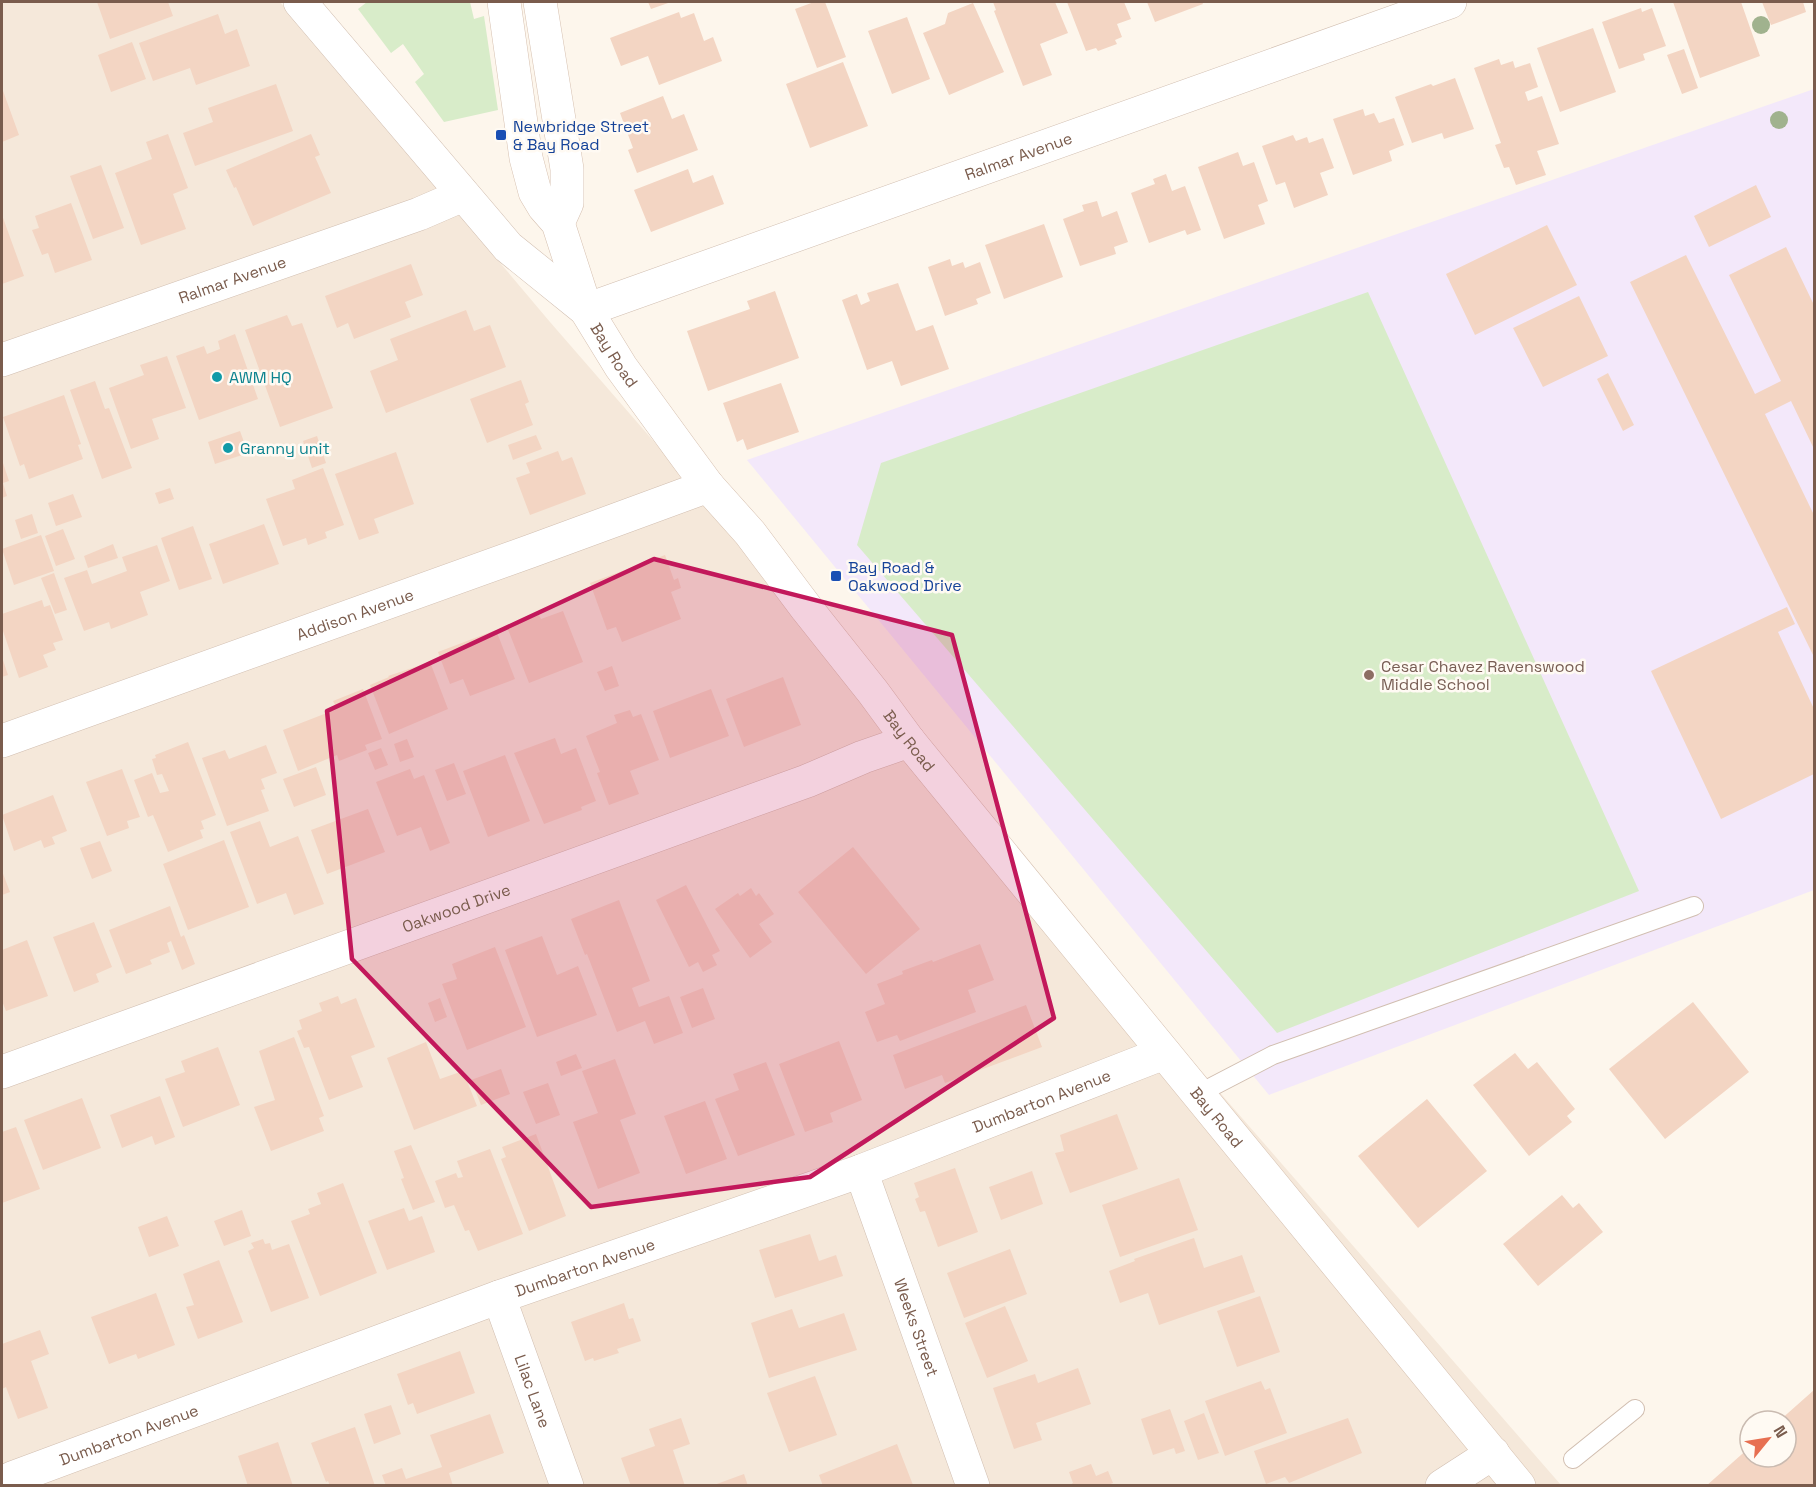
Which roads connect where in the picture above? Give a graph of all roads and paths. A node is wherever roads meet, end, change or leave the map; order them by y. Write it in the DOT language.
graph roads {
  1 [pos="300,2"];
  2 [pos="504,2"];
  3 [pos="540,2"];
  4 [pos="1450,2"];
  5 [pos="463,195"];
  6 [pos="558,223"];
  7 [pos="586,310"];
  8 [pos="2,360"];
  9 [pos="708,486"];
  10 [pos="2,741"];
  11 [pos="909,741"];
  12 [pos="1694,906"];
  13 [pos="1164,1053"];
  14 [pos="2,1072"];
  15 [pos="1198,1094"];
  16 [pos="861,1171"];
  17 [pos="499,1298"];
  18 [pos="1635,1409"];
  19 [pos="1493,1453"];
  20 [pos="1573,1459"];
  21 [pos="8,1485"];
  22 [pos="567,1485"];
  23 [pos="973,1485"];
  24 [pos="1442,1485"];
  25 [pos="1519,1485"];
  1 -- 5 [label="street, Bay Road"];
  2 -- 6 [label="street"];
  3 -- 6 [label="street"];
  4 -- 7 [label="street, Ralmar Avenue"];
  5 -- 7 [label="street, Bay Road"];
  5 -- 8 [label="street, Ralmar Avenue"];
  6 -- 7 [label="street"];
  7 -- 9 [label="street, Bay Road"];
  9 -- 10 [label="street, Addison Avenue"];
  9 -- 11 [label="street, Bay Road"];
  11 -- 13 [label="street, Bay Road"];
  11 -- 14 [label="street, Oakwood Drive"];
  12 -- 15 [label="lane"];
  13 -- 15 [label="street, Bay Road"];
  13 -- 16 [label="street, Dumbarton Avenue"];
  15 -- 19 [label="street, Bay Road"];
  16 -- 17 [label="street, Dumbarton Avenue"];
  16 -- 23 [label="street, Weeks Street"];
  17 -- 21 [label="street, Dumbarton Avenue"];
  17 -- 22 [label="street, Lilac Lane"];
  18 -- 20 [label="lane"];
  19 -- 24 [label="street"];
  19 -- 25 [label="street, Bay Road"];
}
